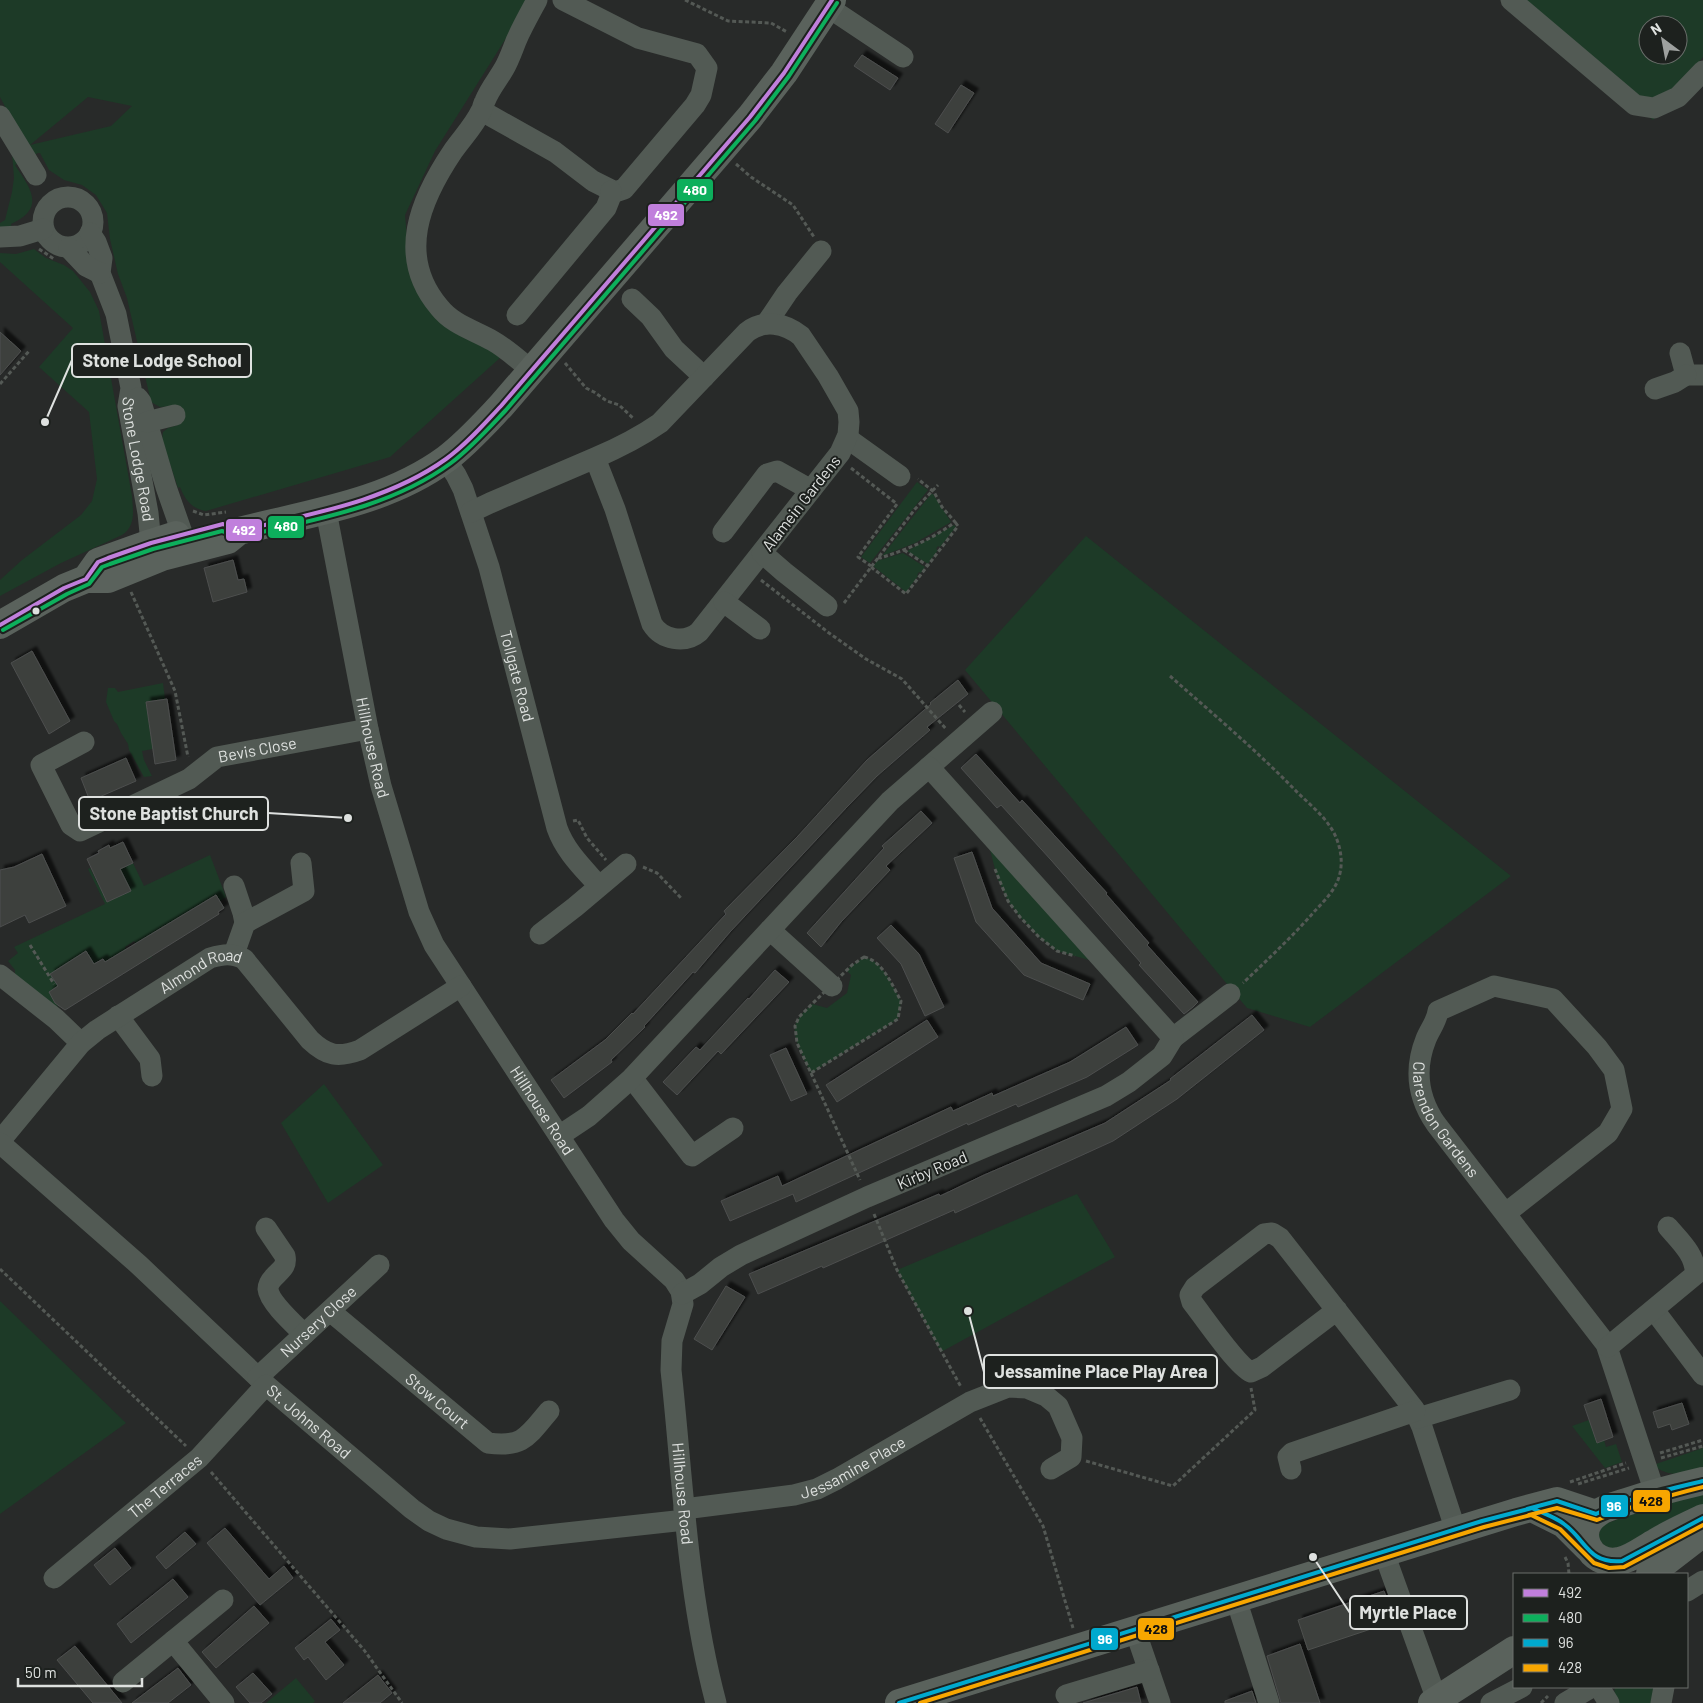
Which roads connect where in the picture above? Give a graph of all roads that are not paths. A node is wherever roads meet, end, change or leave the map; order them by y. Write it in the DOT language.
graph roads {
  1 [pos="537,0"];
  2 [pos="563,0"];
  3 [pos="1511,0"];
  4 [pos="830,3"];
  5 [pos="903,57"];
  6 [pos="1703,72"];
  7 [pos="482,111"];
  8 [pos="0,116"];
  9 [pos="611,191"];
  10 [pos="55,202"];
  11 [pos="90,233"];
  12 [pos="0,237"];
  13 [pos="39,237"];
  14 [pos="820,251"];
  15 [pos="62,253"];
  16 [pos="100,273"];
  17 [pos="632,300"];
  18 [pos="517,315"];
  19 [pos="766,324"];
  20 [pos="1680,352"];
  21 [pos="532,371"];
  22 [pos="1694,375"];
  23 [pos="704,377"];
  24 [pos="131,388"];
  25 [pos="1654,389"];
  26 [pos="175,415"];
  27 [pos="146,422"];
  28 [pos="847,438"];
  29 [pos="596,458"];
  30 [pos="445,459"];
  31 [pos="906,476"];
  32 [pos="811,490"];
  33 [pos="326,510"];
  34 [pos="471,512"];
  35 [pos="187,530"];
  36 [pos="723,532"];
  37 [pos="156,550"];
  38 [pos="766,556"];
  39 [pos="724,602"];
  40 [pos="833,608"];
  41 [pos="0,625"];
  42 [pos="760,629"];
  43 [pos="992,712"];
  44 [pos="368,729"];
  45 [pos="84,742"];
  46 [pos="929,766"];
  47 [pos="300,863"];
  48 [pos="624,865"];
  49 [pos="234,886"];
  50 [pos="599,886"];
  51 [pos="245,923"];
  52 [pos="770,930"];
  53 [pos="540,934"];
  54 [pos="234,954"];
  55 [pos="0,975"];
  56 [pos="461,986"];
  57 [pos="832,986"];
  58 [pos="1230,994"];
  59 [pos="118,1016"];
  60 [pos="1173,1038"];
  61 [pos="81,1043"];
  62 [pos="152,1076"];
  63 [pos="632,1078"];
  64 [pos="733,1128"];
  65 [pos="559,1136"];
  66 [pos="0,1142"];
  67 [pos="1506,1212"];
  68 [pos="1668,1227"];
  69 [pos="266,1228"];
  70 [pos="379,1265"];
  71 [pos="682,1294"];
  72 [pos="330,1310"];
  73 [pos="1337,1310"];
  74 [pos="1654,1310"];
  75 [pos="304,1334"];
  76 [pos="1608,1347"];
  77 [pos="1703,1375"];
  78 [pos="262,1381"];
  79 [pos="1510,1390"];
  80 [pos="549,1411"];
  81 [pos="1417,1415"];
  82 [pos="1051,1468"];
  83 [pos="1291,1469"];
  84 [pos="1703,1481"];
  85 [pos="1655,1492"];
  86 [pos="1539,1506"];
  87 [pos="1596,1514"];
  88 [pos="684,1515"];
  89 [pos="1703,1518"];
  90 [pos="1456,1531"];
  91 [pos="1703,1533"];
  92 [pos="1384,1553"];
  93 [pos="1582,1557"];
  94 [pos="1651,1573"];
  95 [pos="54,1578"];
  96 [pos="1703,1581"];
  97 [pos="1688,1590"];
  98 [pos="1236,1599"];
  99 [pos="223,1600"];
  100 [pos="1135,1630"];
  101 [pos="173,1642"];
  102 [pos="1513,1651"];
  103 [pos="1149,1670"];
  104 [pos="123,1682"];
  105 [pos="1520,1688"];
  106 [pos="1590,1688"];
  107 [pos="1600,1688"];
  108 [pos="1664,1688"];
  109 [pos="1066,1695"];
  110 [pos="1434,1701"];
  111 [pos="224,1703"];
  112 [pos="716,1703"];
  113 [pos="899,1703"];
  114 [pos="1160,1703"];
  115 [pos="1268,1703"];
  116 [pos="1491,1703"];
  117 [pos="1565,1703"];
  118 [pos="1609,1703"];
  119 [pos="1661,1703"];
  1 -- 7 [label="street"];
  2 -- 9 [label="street"];
  3 -- 6 [label="street"];
  4 -- 5 [label="street"];
  4 -- 21 [label="main road"];
  7 -- 9 [label="street"];
  7 -- 21 [label="street"];
  8 -- 10 [label="street"];
  9 -- 18 [label="street"];
  10 -- 11 [label="street, Stone Lodge Road"];
  10 -- 13 [label="street"];
  11 -- 15 [label="street"];
  11 -- 16 [label="street, Stone Lodge Road"];
  12 -- 13 [label="street"];
  13 -- 15 [label="street"];
  14 -- 19 [label="street"];
  15 -- 16 [label="street"];
  16 -- 24 [label="street, Stone Lodge Road"];
  17 -- 23 [label="street"];
  19 -- 23 [label="street"];
  19 -- 28 [label="street, Alamein Gardens"];
  20 -- 22 [label="street"];
  21 -- 30 [label="main road"];
  22 -- 25 [label="street"];
  23 -- 29 [label="street"];
  24 -- 27 [label="street, Stone Lodge Road"];
  24 -- 37 [label="street, Stone Lodge Road"];
  26 -- 27 [label="street"];
  27 -- 35 [label="street, Stone Lodge Road"];
  28 -- 31 [label="street"];
  28 -- 32 [label="street, Alamein Gardens"];
  29 -- 34 [label="street"];
  29 -- 39 [label="street, Alamein Gardens"];
  30 -- 33 [label="main road"];
  30 -- 34 [label="street, Tollgate Road"];
  32 -- 36 [label="street"];
  32 -- 38 [label="street, Alamein Gardens"];
  33 -- 35 [label="main road"];
  33 -- 44 [label="street, Hillhouse Road"];
  34 -- 50 [label="street, Tollgate Road"];
  35 -- 37 [label="main road"];
  37 -- 41 [label="main road"];
  38 -- 39 [label="street, Alamein Gardens"];
  38 -- 40 [label="street"];
  39 -- 42 [label="street"];
  43 -- 46 [label="street"];
  44 -- 45 [label="street, Bevis Close"];
  44 -- 56 [label="street, Hillhouse Road"];
  46 -- 52 [label="street"];
  46 -- 60 [label="street"];
  47 -- 51 [label="street"];
  48 -- 50 [label="street"];
  49 -- 51 [label="street"];
  50 -- 53 [label="street"];
  51 -- 54 [label="street"];
  52 -- 57 [label="street"];
  52 -- 63 [label="street"];
  54 -- 56 [label="street, Almond Road"];
  54 -- 59 [label="street, Almond Road"];
  55 -- 61 [label="street"];
  56 -- 65 [label="street, Hillhouse Road"];
  58 -- 60 [label="street, Kirby Road"];
  59 -- 61 [label="street, Almond Road"];
  59 -- 62 [label="street"];
  60 -- 71 [label="street, Kirby Road"];
  61 -- 66 [label="street, Almond Road"];
  63 -- 64 [label="street"];
  63 -- 65 [label="street"];
  65 -- 71 [label="street, Hillhouse Road"];
  66 -- 78 [label="street, St. Johns Road"];
  67 -- 67 [label="street, Clarendon Gardens"];
  67 -- 76 [label="street, Clarendon Gardens"];
  68 -- 74 [label="street"];
  69 -- 75 [label="street"];
  70 -- 72 [label="street, Nursery Close"];
  71 -- 88 [label="street, Hillhouse Road"];
  72 -- 75 [label="street, Nursery Close"];
  72 -- 80 [label="street, Stow Court"];
  73 -- 73 [label="street"];
  73 -- 81 [label="street"];
  74 -- 76 [label="street"];
  74 -- 77 [label="street"];
  75 -- 78 [label="street, Nursery Close"];
  76 -- 85 [label="street, Clarendon Gardens"];
  78 -- 88 [label="street, St. Johns Road"];
  78 -- 95 [label="street, The Terraces"];
  79 -- 81 [label="street"];
  81 -- 83 [label="street"];
  81 -- 90 [label="street"];
  82 -- 88 [label="street, Jessamine Place"];
  84 -- 85 [label="main road"];
  85 -- 87 [label="main road"];
  86 -- 87 [label="main road"];
  86 -- 90 [label="main road"];
  86 -- 93 [label="main road"];
  87 -- 93 [label="main road"];
  88 -- 112 [label="street, Hillhouse Road"];
  89 -- 93 [label="main road"];
  90 -- 92 [label="main road"];
  91 -- 94 [label="main road"];
  92 -- 98 [label="main road"];
  92 -- 110 [label="street"];
  96 -- 97 [label="street"];
  98 -- 100 [label="main road"];
  98 -- 115 [label="street"];
  99 -- 101 [label="street"];
  100 -- 103 [label="street"];
  100 -- 113 [label="main road"];
  101 -- 104 [label="street"];
  101 -- 111 [label="street"];
  102 -- 110 [label="main road"];
  103 -- 109 [label="street"];
  103 -- 114 [label="street"];
  105 -- 116 [label="street"];
  106 -- 117 [label="street"];
  107 -- 118 [label="street"];
  108 -- 119 [label="street"];
}
